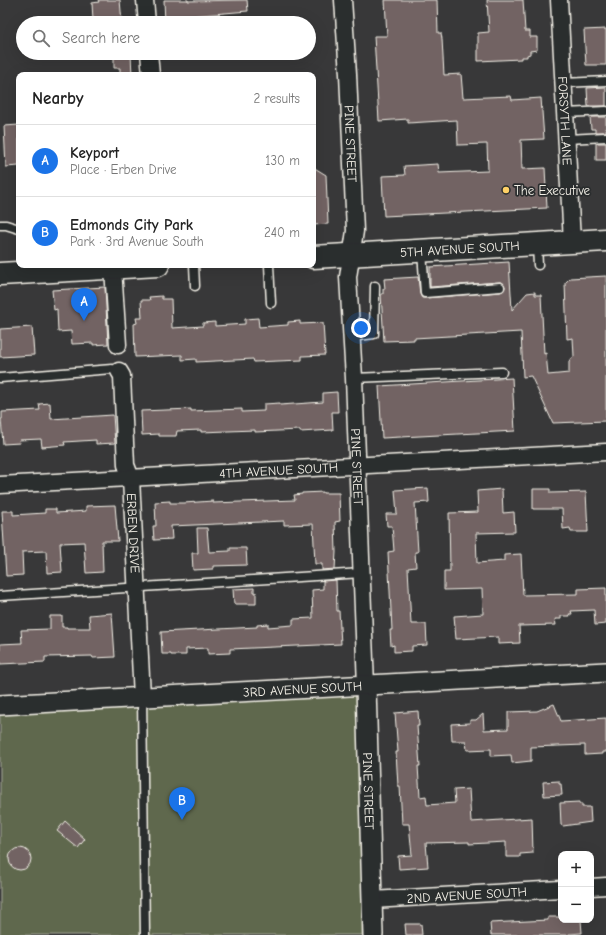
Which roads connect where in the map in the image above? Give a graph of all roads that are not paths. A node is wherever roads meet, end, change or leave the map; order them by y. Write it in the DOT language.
graph roads {
  1 [pos="145,0"];
  2 [pos="343,0"];
  3 [pos="559,0"];
  4 [pos="146,16"];
  5 [pos="150,60"];
  6 [pos="151,72"];
  7 [pos="606,81"];
  8 [pos="564,83"];
  9 [pos="606,111"];
  10 [pos="566,113"];
  11 [pos="606,137"];
  12 [pos="567,139"];
  13 [pos="0,225"];
  14 [pos="16,228"];
  15 [pos="606,240"];
  16 [pos="572,242"];
  17 [pos="422,251"];
  18 [pos="352,255"];
  19 [pos="316,257"];
  20 [pos="59,268"];
  21 [pos="114,268"];
  22 [pos="194,268"];
  23 [pos="269,268"];
  24 [pos="0,274"];
  25 [pos="195,286"];
  26 [pos="375,286"];
  27 [pos="500,287"];
  28 [pos="271,303"];
  29 [pos="351,336"];
  30 [pos="118,346"];
  31 [pos="119,371"];
  32 [pos="502,372"];
  33 [pos="0,378"];
  34 [pos="354,378"];
  35 [pos="606,452"];
  36 [pos="358,466"];
  37 [pos="131,478"];
  38 [pos="0,485"];
  39 [pos="362,573"];
  40 [pos="137,588"];
  41 [pos="0,596"];
  42 [pos="606,672"];
  43 [pos="366,686"];
  44 [pos="142,697"];
  45 [pos="0,705"];
  46 [pos="606,886"];
  47 [pos="594,887"];
  48 [pos="558,889"];
  49 [pos="372,900"];
  50 [pos="145,935"];
  51 [pos="373,935"];
  1 -- 4 [label="street"];
  2 -- 18 [label="street, PINE STREET"];
  3 -- 8 [label="street, FORSYTH LANE"];
  5 -- 6 [label="street"];
  7 -- 8 [label="lane"];
  8 -- 10 [label="street, FORSYTH LANE"];
  9 -- 10 [label="lane"];
  10 -- 12 [label="street, FORSYTH LANE"];
  11 -- 12 [label="lane"];
  12 -- 16 [label="street, FORSYTH LANE"];
  13 -- 14 [label="lane"];
  15 -- 16 [label="main road, 5TH AVENUE SOUTH"];
  16 -- 17 [label="main road, 5TH AVENUE SOUTH"];
  17 -- 18 [label="main road, 5TH AVENUE SOUTH"];
  17 -- 27 [label="lane"];
  18 -- 19 [label="main road, 5TH AVENUE SOUTH"];
  18 -- 29 [label="street, PINE STREET"];
  20 -- 24 [label="main road"];
  21 -- 30 [label="street"];
  22 -- 25 [label="lane"];
  23 -- 28 [label="lane"];
  26 -- 29 [label="lane"];
  29 -- 34 [label="street, PINE STREET"];
  31 -- 33 [label="lane"];
  31 -- 37 [label="street, ERBEN DRIVE"];
  32 -- 34 [label="lane"];
  34 -- 36 [label="street, PINE STREET"];
  35 -- 36 [label="street, 4TH AVENUE SOUTH"];
  36 -- 37 [label="street, 4TH AVENUE SOUTH"];
  36 -- 39 [label="street, PINE STREET"];
  37 -- 38 [label="street, 4TH AVENUE SOUTH"];
  37 -- 40 [label="street, ERBEN DRIVE"];
  39 -- 40 [label="lane"];
  39 -- 43 [label="street, PINE STREET"];
  40 -- 41 [label="lane"];
  40 -- 44 [label="street, ERBEN DRIVE"];
  42 -- 43 [label="street, 3RD AVENUE SOUTH"];
  43 -- 44 [label="street, 3RD AVENUE SOUTH"];
  43 -- 49 [label="street, PINE STREET"];
  44 -- 45 [label="street, 3RD AVENUE SOUTH"];
  44 -- 50 [label="lane"];
  46 -- 47 [label="street"];
  48 -- 49 [label="street, 2ND AVENUE SOUTH"];
  49 -- 51 [label="street, PINE STREET"];
}
